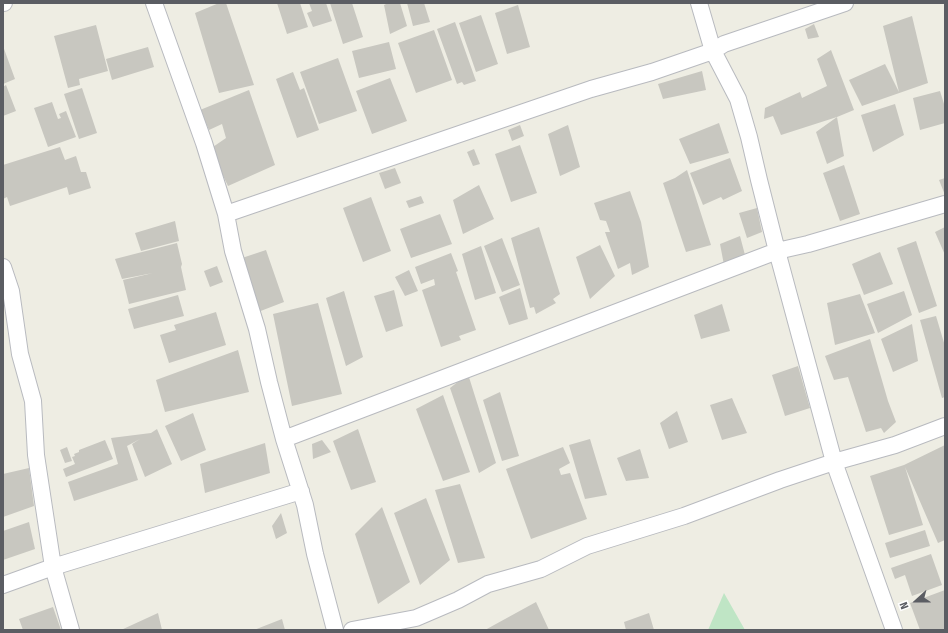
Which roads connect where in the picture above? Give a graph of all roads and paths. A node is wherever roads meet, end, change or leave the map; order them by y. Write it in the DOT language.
graph roads {
  1 [pos="154,3"];
  2 [pos="699,3"];
  3 [pos="845,3"];
  4 [pos="713,51"];
  5 [pos="945,204"];
  6 [pos="226,214"];
  7 [pos="777,251"];
  8 [pos="3,267"];
  9 [pos="945,426"];
  10 [pos="284,439"];
  11 [pos="834,462"];
  12 [pos="301,491"];
  13 [pos="53,567"];
  14 [pos="3,585"];
  15 [pos="71,630"];
  16 [pos="335,630"];
  17 [pos="352,630"];
  18 [pos="894,630"];
  1 -- 6 [label="street"];
  2 -- 4 [label="street"];
  3 -- 4 [label="street"];
  4 -- 6 [label="street"];
  4 -- 7 [label="street"];
  5 -- 7 [label="street"];
  6 -- 10 [label="street"];
  7 -- 10 [label="street"];
  7 -- 11 [label="street"];
  8 -- 13 [label="street"];
  9 -- 11 [label="street"];
  10 -- 12 [label="street"];
  11 -- 17 [label="street"];
  11 -- 18 [label="street"];
  12 -- 13 [label="street"];
  12 -- 16 [label="street"];
  13 -- 14 [label="street"];
  13 -- 15 [label="street"];
}
